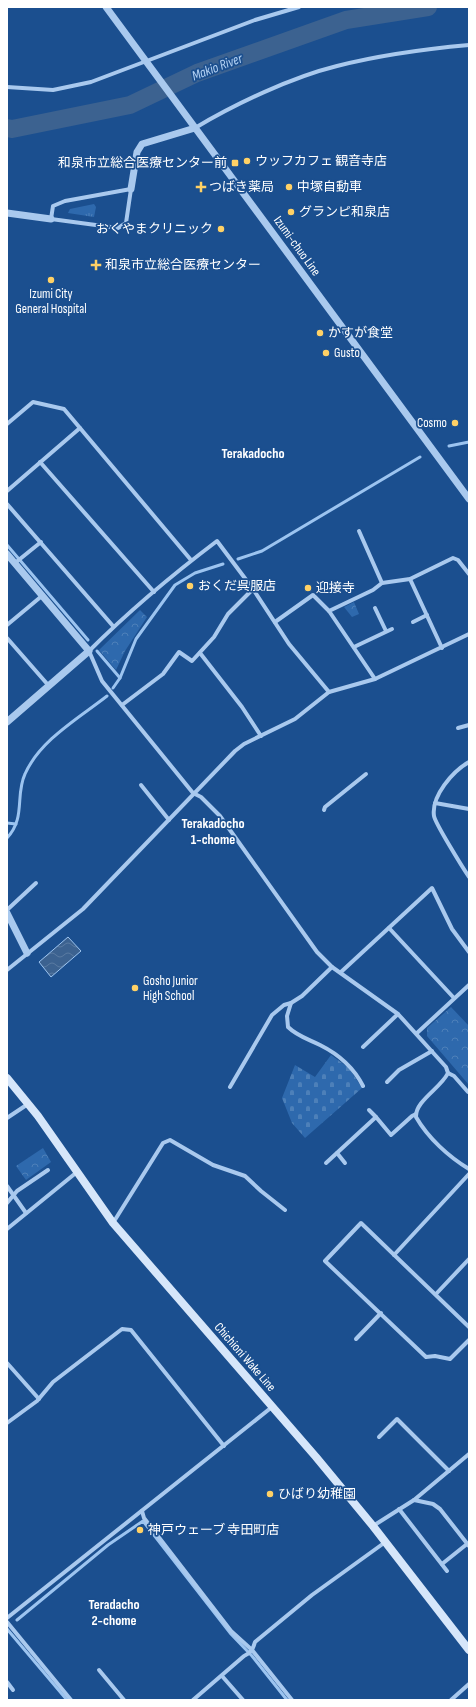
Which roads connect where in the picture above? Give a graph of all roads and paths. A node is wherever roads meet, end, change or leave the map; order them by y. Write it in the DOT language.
graph roads {
  1 [pos="106,7"];
  2 [pos="299,7"];
  3 [pos="469,45"];
  4 [pos="148,61"];
  5 [pos="7,88"];
  6 [pos="195,128"];
  7 [pos="131,189"];
  8 [pos="7,213"];
  9 [pos="51,219"];
  10 [pos="7,424"];
  11 [pos="80,428"];
  12 [pos="40,462"];
  13 [pos="7,491"];
  14 [pos="469,499"];
  15 [pos="7,504"];
  16 [pos="359,531"];
  17 [pos="41,542"];
  18 [pos="7,554"];
  19 [pos="18,560"];
  20 [pos="191,560"];
  21 [pos="469,574"];
  22 [pos="410,579"];
  23 [pos="382,583"];
  24 [pos="253,589"];
  25 [pos="154,592"];
  26 [pos="43,595"];
  27 [pos="375,608"];
  28 [pos="329,611"];
  29 [pos="427,615"];
  30 [pos="275,622"];
  31 [pos="413,622"];
  32 [pos="7,626"];
  33 [pos="113,626"];
  34 [pos="392,629"];
  35 [pos="386,631"];
  36 [pos="469,634"];
  37 [pos="7,638"];
  38 [pos="354,646"];
  39 [pos="442,648"];
  40 [pos="89,651"];
  41 [pos="200,653"];
  42 [pos="374,679"];
  43 [pos="49,686"];
  44 [pos="328,692"];
  45 [pos="122,706"];
  46 [pos="8,720"];
  47 [pos="469,725"];
  48 [pos="458,728"];
  49 [pos="261,736"];
  50 [pos="469,762"];
  51 [pos="366,774"];
  52 [pos="141,785"];
  53 [pos="193,793"];
  54 [pos="435,803"];
  55 [pos="469,809"];
  56 [pos="324,810"];
  57 [pos="169,820"];
  58 [pos="467,871"];
  59 [pos="469,877"];
  60 [pos="36,883"];
  61 [pos="7,910"];
  62 [pos="7,913"];
  63 [pos="389,928"];
  64 [pos="469,952"];
  65 [pos="27,953"];
  66 [pos="332,967"];
  67 [pos="7,970"];
  68 [pos="341,972"];
  69 [pos="469,985"];
  70 [pos="454,998"];
  71 [pos="291,1004"];
  72 [pos="398,1014"];
  73 [pos="416,1033"];
  74 [pos="363,1047"];
  75 [pos="432,1051"];
  76 [pos="448,1073"];
  77 [pos="7,1078"];
  78 [pos="387,1082"];
  79 [pos="363,1086"];
  80 [pos="230,1087"];
  81 [pos="468,1092"];
  82 [pos="28,1104"];
  83 [pos="369,1110"];
  84 [pos="416,1114"];
  85 [pos="376,1117"];
  86 [pos="7,1118"];
  87 [pos="337,1153"];
  88 [pos="345,1163"];
  89 [pos="326,1164"];
  90 [pos="469,1169"];
  91 [pos="48,1170"];
  92 [pos="77,1172"];
  93 [pos="469,1174"];
  94 [pos="7,1186"];
  95 [pos="14,1196"];
  96 [pos="7,1203"];
  97 [pos="285,1210"];
  98 [pos="26,1213"];
  99 [pos="113,1223"];
  100 [pos="7,1229"];
  101 [pos="394,1255"];
  102 [pos="469,1259"];
  103 [pos="436,1294"];
  104 [pos="381,1313"];
  105 [pos="469,1327"];
  106 [pos="356,1339"];
  107 [pos="469,1340"];
  108 [pos="7,1363"];
  109 [pos="39,1399"];
  110 [pos="272,1407"];
  111 [pos="7,1424"];
  112 [pos="379,1437"];
  113 [pos="224,1446"];
  114 [pos="469,1454"];
  115 [pos="449,1471"];
  116 [pos="414,1500"];
  117 [pos="399,1509"];
  118 [pos="142,1511"];
  119 [pos="373,1526"];
  120 [pos="384,1543"];
  121 [pos="468,1545"];
  122 [pos="442,1564"];
  123 [pos="447,1571"];
  124 [pos="7,1618"];
  125 [pos="7,1622"];
  126 [pos="469,1650"];
  127 [pos="251,1652"];
  128 [pos="99,1670"];
  129 [pos="222,1676"];
  130 [pos="7,1682"];
  131 [pos="469,1684"];
  132 [pos="13,1690"];
  133 [pos="71,1700"];
  134 [pos="124,1700"];
  135 [pos="193,1700"];
  136 [pos="242,1700"];
  137 [pos="292,1700"];
  138 [pos="450,1700"];
  1 -- 4 [label="street, Izumi-chuo Line"];
  2 -- 4 [label="street"];
  3 -- 6 [label="street"];
  4 -- 5 [label="street"];
  4 -- 6 [label="street, Izumi-chuo Line"];
  6 -- 7 [label="street"];
  6 -- 14 [label="street, Izumi-chuo Line"];
  7 -- 9 [label="street"];
  7 -- 9 [label="street"];
  8 -- 9 [label="street"];
  10 -- 11 [label="street"];
  11 -- 12 [label="street"];
  11 -- 20 [label="street"];
  12 -- 13 [label="street"];
  12 -- 25 [label="street"];
  15 -- 17 [label="street"];
  16 -- 23 [label="street"];
  17 -- 19 [label="street"];
  17 -- 33 [label="street"];
  18 -- 19 [label="street"];
  19 -- 26 [label="street"];
  20 -- 24 [label="street"];
  20 -- 25 [label="street"];
  21 -- 22 [label="street"];
  22 -- 23 [label="street"];
  22 -- 29 [label="street"];
  23 -- 28 [label="street"];
  24 -- 30 [label="street"];
  24 -- 41 [label="street"];
  25 -- 33 [label="street"];
  26 -- 32 [label="street"];
  26 -- 40 [label="street"];
  27 -- 35 [label="street"];
  28 -- 30 [label="street"];
  28 -- 38 [label="street"];
  29 -- 31 [label="street"];
  29 -- 39 [label="street"];
  30 -- 44 [label="street"];
  33 -- 40 [label="street"];
  34 -- 35 [label="street"];
  35 -- 38 [label="street"];
  36 -- 39 [label="street"];
  37 -- 43 [label="street"];
  38 -- 42 [label="street"];
  39 -- 42 [label="street"];
  40 -- 43 [label="street"];
  40 -- 45 [label="street"];
  41 -- 45 [label="street"];
  41 -- 49 [label="street"];
  42 -- 44 [label="street"];
  43 -- 46 [label="street"];
  44 -- 49 [label="street"];
  45 -- 53 [label="street"];
  47 -- 48 [label="street"];
  49 -- 53 [label="street"];
  50 -- 54 [label="street"];
  51 -- 56 [label="street"];
  52 -- 57 [label="street"];
  53 -- 57 [label="street"];
  53 -- 66 [label="street"];
  54 -- 55 [label="street"];
  54 -- 58 [label="street"];
  57 -- 65 [label="street"];
  58 -- 59 [label="street"];
  60 -- 61 [label="street"];
  62 -- 65 [label="street"];
  63 -- 64 [label="street"];
  63 -- 68 [label="street"];
  63 -- 70 [label="street"];
  65 -- 67 [label="street"];
  66 -- 68 [label="street"];
  66 -- 71 [label="street"];
  68 -- 72 [label="street"];
  69 -- 70 [label="street"];
  70 -- 73 [label="street"];
  71 -- 79 [label="street"];
  71 -- 80 [label="street"];
  72 -- 73 [label="street"];
  72 -- 74 [label="street"];
  73 -- 75 [label="street"];
  75 -- 76 [label="street"];
  75 -- 78 [label="street"];
  76 -- 81 [label="street"];
  76 -- 84 [label="street"];
  77 -- 82 [label="main road, Chichioni Wake Line"];
  82 -- 86 [label="street"];
  82 -- 92 [label="main road, Chichioni Wake Line"];
  83 -- 85 [label="street"];
  84 -- 85 [label="street"];
  84 -- 90 [label="street"];
  85 -- 87 [label="street"];
  87 -- 88 [label="street"];
  87 -- 89 [label="street"];
  91 -- 95 [label="street"];
  92 -- 98 [label="street"];
  92 -- 99 [label="main road, Chichioni Wake Line"];
  93 -- 101 [label="street"];
  94 -- 95 [label="street"];
  95 -- 96 [label="street"];
  95 -- 98 [label="street"];
  97 -- 99 [label="street"];
  98 -- 100 [label="street"];
  99 -- 110 [label="main road, Chichioni Wake Line"];
  101 -- 103 [label="street"];
  101 -- 104 [label="street"];
  102 -- 103 [label="street"];
  103 -- 105 [label="street"];
  104 -- 106 [label="street"];
  104 -- 107 [label="street"];
  108 -- 109 [label="street"];
  109 -- 111 [label="street"];
  109 -- 113 [label="street"];
  110 -- 113 [label="street"];
  110 -- 119 [label="main road, Chichioni Wake Line"];
  112 -- 115 [label="street"];
  113 -- 118 [label="street"];
  114 -- 115 [label="street"];
  115 -- 116 [label="street"];
  116 -- 117 [label="street"];
  116 -- 121 [label="street"];
  117 -- 119 [label="street"];
  117 -- 122 [label="street"];
  118 -- 124 [label="street"];
  118 -- 127 [label="street"];
  119 -- 120 [label="main road, Chichioni Wake Line"];
  120 -- 126 [label="main road, Chichioni Wake Line"];
  120 -- 127 [label="street"];
  121 -- 122 [label="street"];
  122 -- 123 [label="street"];
  125 -- 133 [label="street"];
  127 -- 129 [label="street"];
  127 -- 137 [label="street"];
  128 -- 134 [label="street"];
  129 -- 135 [label="street"];
  129 -- 136 [label="street"];
  130 -- 132 [label="street"];
  131 -- 138 [label="street"];
}
